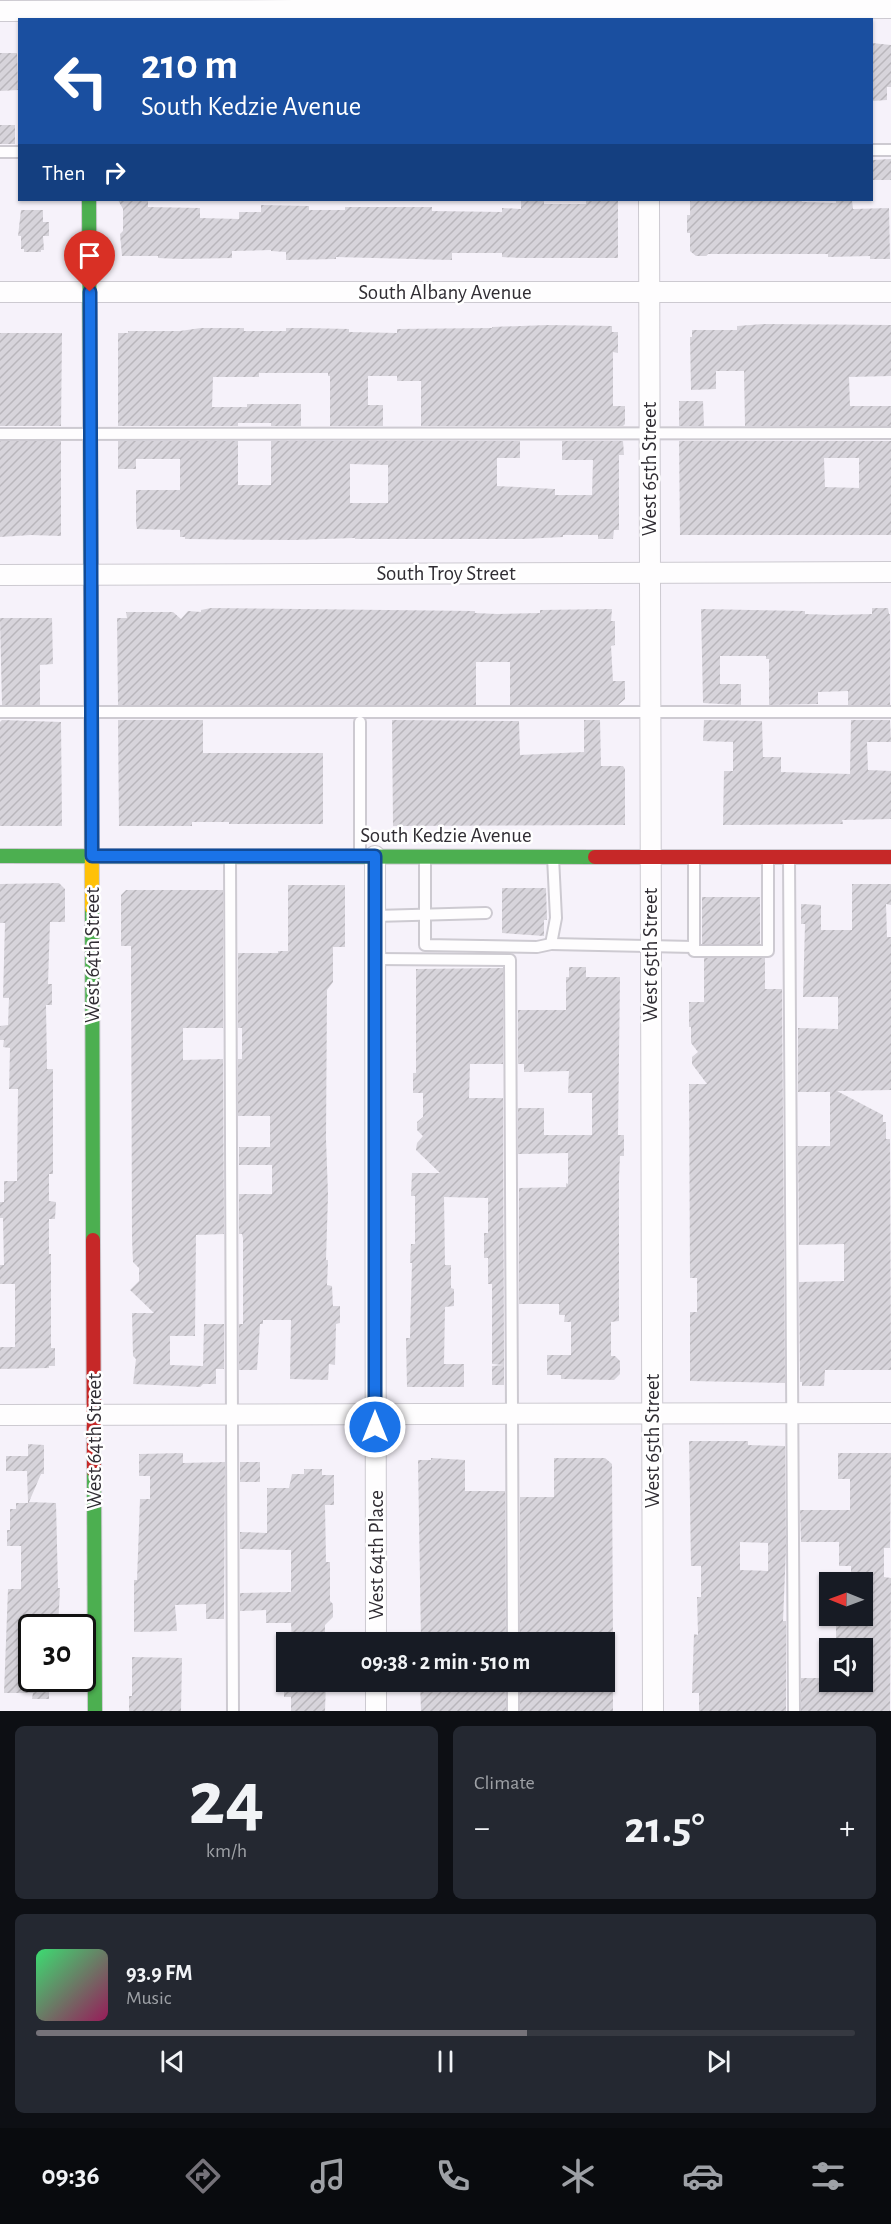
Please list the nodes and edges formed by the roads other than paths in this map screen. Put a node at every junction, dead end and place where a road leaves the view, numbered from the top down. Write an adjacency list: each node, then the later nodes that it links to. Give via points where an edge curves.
1 (891, 8): 2 (street)
2 (648, 9): 3 (street)
3 (89, 10): 4 (street)
4 (0, 11)
5 (873, 150): 6 (lane)
6 (891, 150)
7 (0, 152): 8 (lane)
8 (18, 152)
9 (90, 201): 12 (street, West 64th Street)
10 (649, 201): 13 (street, West 65th Street)
11 (0, 292): 12 (street, South Albany Avenue)
12 (90, 292): 13 (street, South Albany Avenue); 18 (street, West 64th Street)
13 (649, 292): 14 (street, South Albany Avenue); 15 (street, West 65th Street)
14 (891, 292)
15 (649, 433): 16 (lane); 18 (lane); 20 (street, West 65th Street)
16 (891, 433)
17 (0, 434): 18 (lane)
18 (90, 434): 21 (street, West 64th Street)
19 (891, 572): 20 (street, South Troy Street)
20 (649, 573): 21 (street, South Troy Street); 25 (street, West 65th Street)
21 (91, 574): 22 (street, South Troy Street); 24 (street, West 64th Street)
22 (0, 575)
23 (0, 712): 24 (lane)
24 (91, 712): 25 (lane); 30 (street, West 64th Street)
25 (650, 712): 26 (lane); 34 (street, West 65th Street)
26 (891, 712)
27 (360, 722): 31 (lane)
28 (0, 855): 30 (street, South Kedzie Avenue)
29 (230, 855): 30 (street, South Kedzie Avenue); 31 (street, South Kedzie Avenue); 48 (lane)
30 (92, 856): 53 (street, West 64th Street)
31 (368, 856): 32 (street, South Kedzie Avenue); 41 (street, West 64th Place)
32 (425, 856): 33 (street, South Kedzie Avenue); 40 (lane)
33 (553, 856): 34 (street, South Kedzie Avenue); 42 (lane, via 556,918)
34 (650, 856): 35 (street, South Kedzie Avenue); 43 (street, West 65th Street)
35 (694, 856): 37 (street, South Kedzie Avenue); 44 (lane)
36 (789, 856): 37 (street, South Kedzie Avenue); 38 (street, South Kedzie Avenue); 46 (lane)
37 (768, 857): 44 (lane, via 768,951 694,951)
38 (891, 857)
39 (486, 913): 40 (lane)
40 (425, 914): 41 (lane); 42 (lane, via 425,945)
41 (375, 916): 45 (street, West 64th Place)
42 (551, 944): 43 (lane)
43 (650, 946): 44 (lane); 51 (street, West 65th Street)
44 (694, 947)
45 (376, 959): 49 (street, West 64th Place); 50 (lane, via 510,960)
46 (792, 1413): 47 (street); 51 (street); 63 (lane)
47 (891, 1413)
48 (232, 1414): 49 (street); 53 (street); 59 (lane)
49 (375, 1414): 50 (street); 54 (street, West 64th Place)
50 (512, 1414): 51 (street); 55 (lane)
51 (652, 1414): 62 (street, West 65th Street)
52 (0, 1415): 53 (street)
53 (94, 1415): 58 (street, West 64th Street)
54 (376, 1632)
55 (513, 1632)
56 (376, 1692): 60 (street)
57 (513, 1692): 61 (lane)
58 (95, 1711)
59 (233, 1711)
60 (376, 1711)
61 (513, 1711)
62 (653, 1711)
63 (794, 1711)

